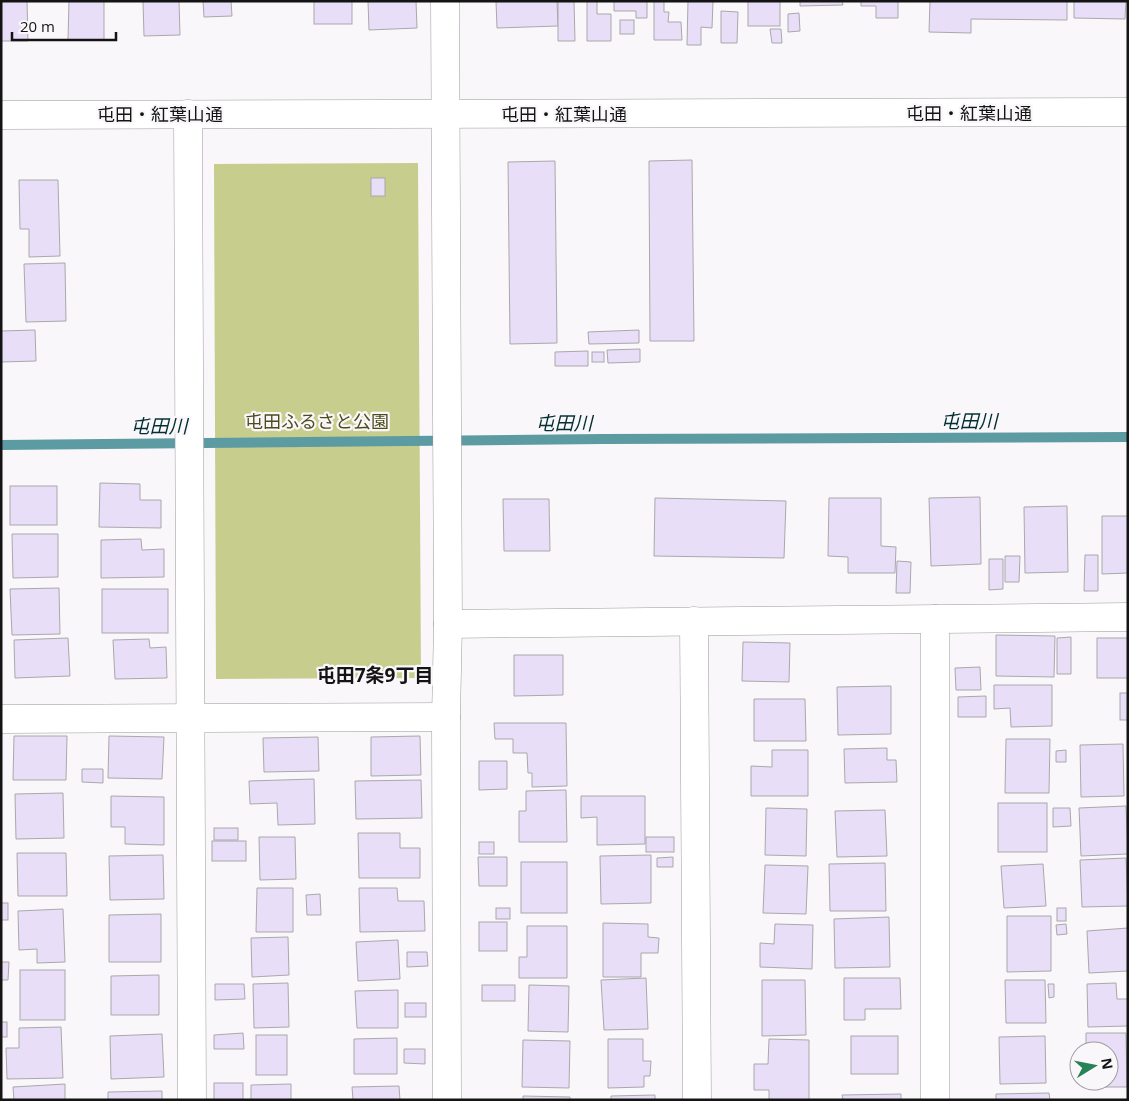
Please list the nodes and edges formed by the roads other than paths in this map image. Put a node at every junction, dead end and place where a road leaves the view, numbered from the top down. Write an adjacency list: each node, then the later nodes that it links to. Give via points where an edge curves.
1 (444, 1): 4 (street)
2 (1128, 112): 4 (street, 屯田・紅葉山通)
3 (188, 114): 4 (street, 屯田・紅葉山通); 5 (street, 屯田・紅葉山通); 12 (street)
4 (445, 114): 9 (street)
5 (1, 115)
6 (1128, 617): 7 (street)
7 (935, 619): 8 (street); 16 (street)
8 (694, 621): 9 (street); 15 (street)
9 (448, 624): 10 (street)
10 (446, 717): 12 (street); 14 (street)
11 (1, 718): 12 (street)
12 (190, 718): 13 (street)
13 (192, 1100)
14 (447, 1100)
15 (697, 1100)
16 (935, 1100)

